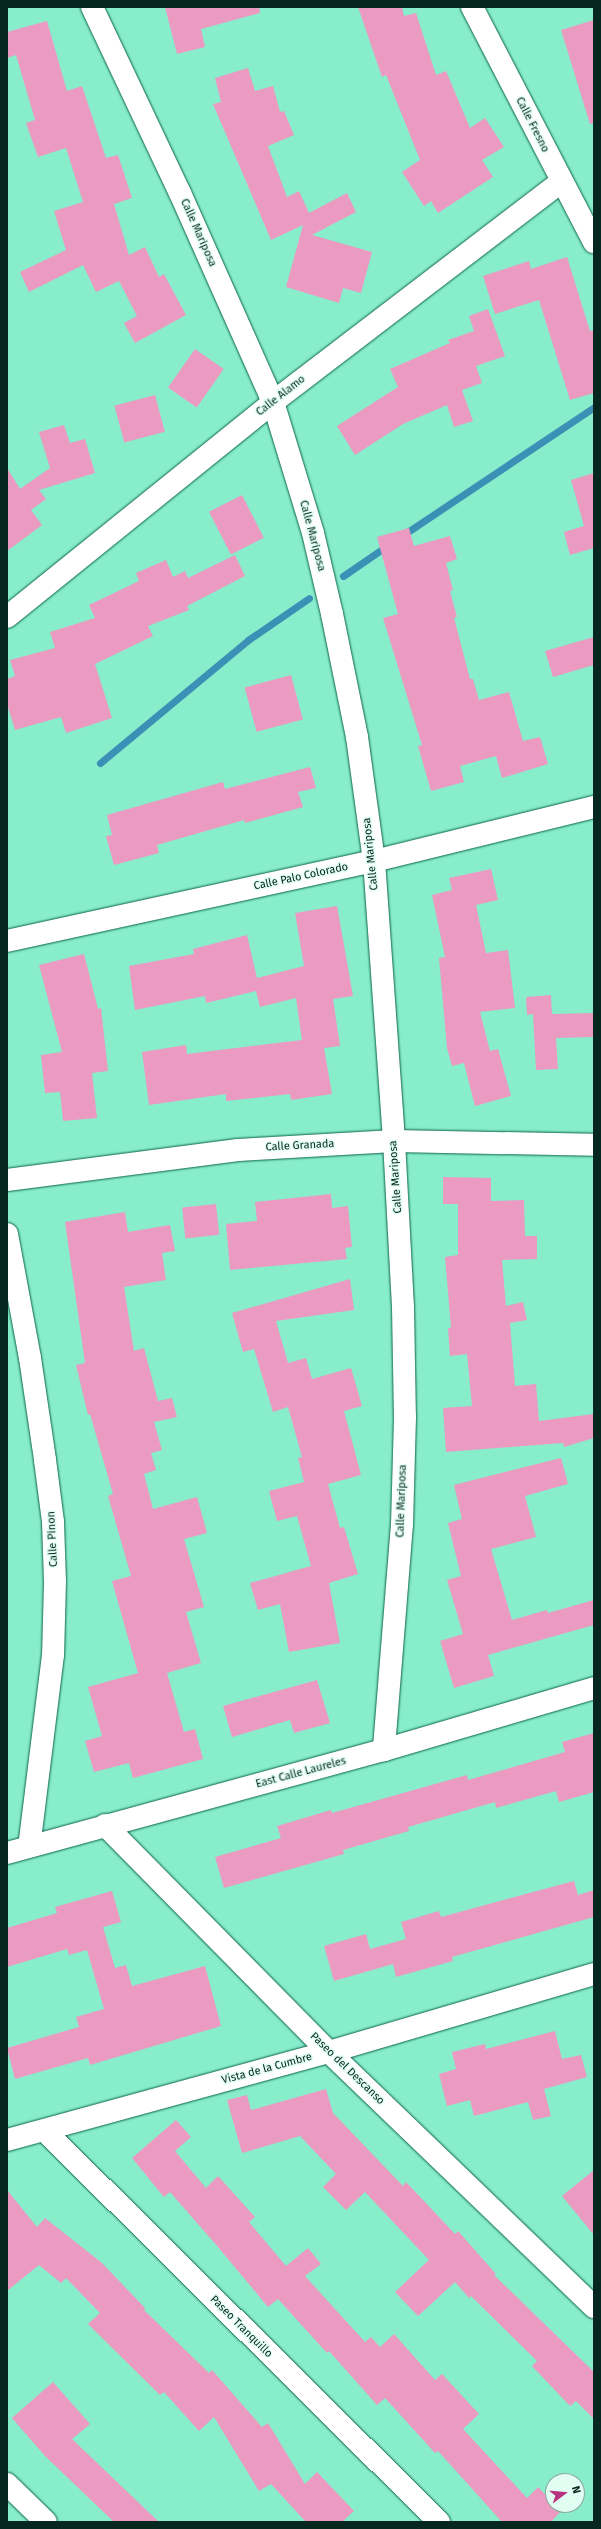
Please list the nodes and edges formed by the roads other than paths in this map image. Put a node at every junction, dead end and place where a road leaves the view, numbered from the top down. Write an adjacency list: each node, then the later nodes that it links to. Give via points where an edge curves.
1 (92, 7): 5 (street, Calle Mariposa, via 180,193)
2 (472, 7): 3 (street, Calle Fresno)
3 (561, 182): 4 (street, Calle Fresno); 5 (street, Calle Alamo)
4 (594, 242)
5 (273, 402): 6 (street, Calle Alamo); 8 (street, Calle Mariposa, via 313,533 332,614 356,737)
6 (7, 617)
7 (594, 807): 8 (street, Calle Palo Colorado)
8 (374, 861): 9 (street, Calle Palo Colorado); 10 (street, Calle Mariposa)
9 (7, 941)
10 (394, 1141): 11 (street, Calle Granada); 12 (street, Calle Granada, via 238,1150); 15 (street, Calle Mariposa, via 403,1307 404,1424 402,1524)
11 (594, 1145)
12 (7, 1180)
13 (7, 1234): 17 (street, Calle Pinon, via 30,1358 53,1522 53,1655)
14 (594, 1688): 15 (street, East Calle Laureles)
15 (384, 1750): 16 (street, East Calle Laureles)
16 (105, 1825): 17 (street, East Calle Laureles); 20 (street, Paseo del Descanso)
17 (29, 1847): 18 (street, East Calle Laureles)
18 (7, 1853)
19 (594, 1974): 20 (street, Vista de la Cumbre)
20 (329, 2052): 21 (street, Vista de la Cumbre); 23 (street, Paseo del Descanso)
21 (45, 2131): 22 (street, Vista de la Cumbre); 26 (street, Paseo Tranquillo)
22 (7, 2140)
23 (594, 2307)
24 (7, 2484): 25 (street)
25 (46, 2522)
26 (438, 2522)

